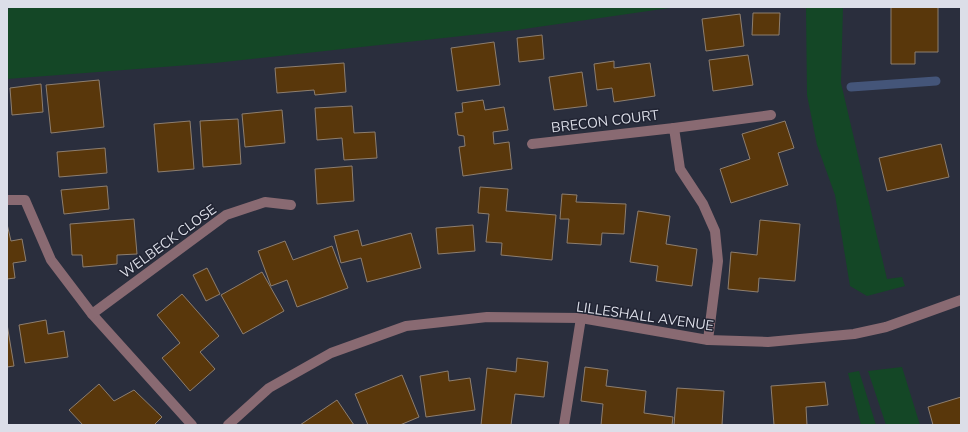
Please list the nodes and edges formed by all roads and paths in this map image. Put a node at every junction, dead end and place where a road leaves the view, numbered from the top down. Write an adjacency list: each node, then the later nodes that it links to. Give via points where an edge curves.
1 (771, 115): 2 (street)
2 (674, 128): 3 (street, BRECON COURT); 9 (street, BRECON COURT, via 680,168 703,204 715,231 718,261)
3 (532, 144)
4 (7, 200): 7 (street, via 25,200 51,260)
5 (291, 205): 7 (street, WELBECK CLOSE, via 265,202 226,215)
6 (961, 300): 9 (street, LILLESHALL AVENUE, via 886,327 854,334 768,342)
7 (92, 314): 10 (street)
8 (581, 318): 9 (street, LILLESHALL AVENUE); 11 (street, LILLESHALL AVENUE, via 487,317 406,326 331,353 269,388); 12 (street)
9 (708, 340)
10 (192, 425)
11 (228, 425)
12 (564, 425)

